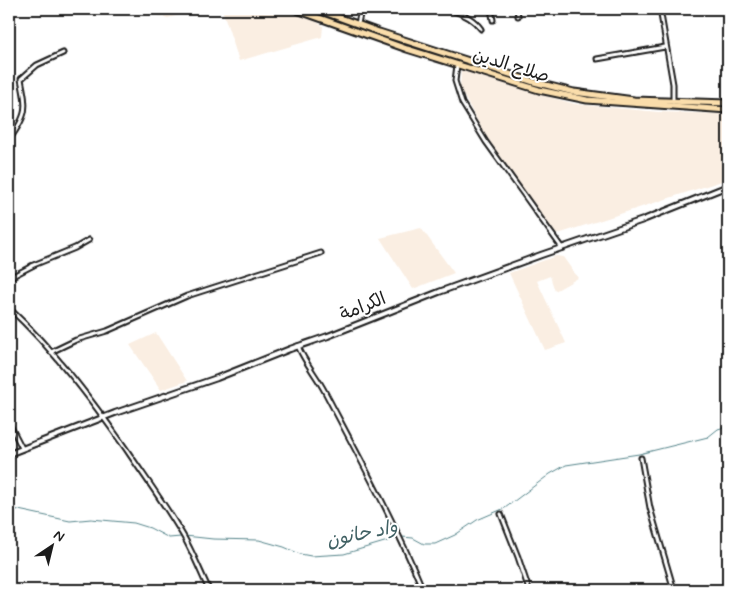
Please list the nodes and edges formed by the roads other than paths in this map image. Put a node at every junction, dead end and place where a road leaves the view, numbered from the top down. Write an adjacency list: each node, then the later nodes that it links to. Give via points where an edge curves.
1 (294, 9): 16 (highway, صلاح الدين)
2 (316, 9): 11 (highway, صلاح الدين)
3 (361, 9): 11 (street)
4 (447, 9): 8 (street)
5 (491, 9): 10 (street)
6 (517, 9): 9 (street)
7 (660, 9): 13 (street)
8 (454, 10): 12 (street, via 476,22)
9 (518, 16)
10 (493, 20)
11 (358, 24): 17 (highway, صلاح الدين, via 541,84 610,98)
12 (481, 29)
13 (665, 46): 15 (street); 17 (street, via 673,84)
14 (63, 53): 20 (street, via 37,65 21,79 26,106 21,124)
15 (597, 59)
16 (457, 64): 19 (highway, صلاح الدين, via 540,90 587,100); 23 (street, via 455,81 462,103)
17 (673, 102): 18 (highway, صلاح الدين)
18 (728, 103)
19 (728, 110)
20 (9, 140)
21 (728, 186): 23 (main road, الكرامة)
22 (89, 240): 25 (street)
23 (562, 248): 27 (main road, الكرامة)
24 (321, 253): 28 (street, via 187,296)
25 (9, 278)
26 (9, 308): 28 (street)
27 (298, 346): 29 (main road, الكرامة); 36 (street, via 399,534)
28 (50, 352): 29 (street)
29 (104, 418): 31 (main road, الكرامة); 35 (street, via 181,533)
30 (9, 423): 31 (street)
31 (22, 448): 32 (main road, الكرامة)
32 (9, 454)
33 (641, 458): 38 (street, via 650,508)
34 (501, 514): 37 (street)
35 (209, 590)
36 (423, 590)
37 (529, 590)
38 (674, 590)

